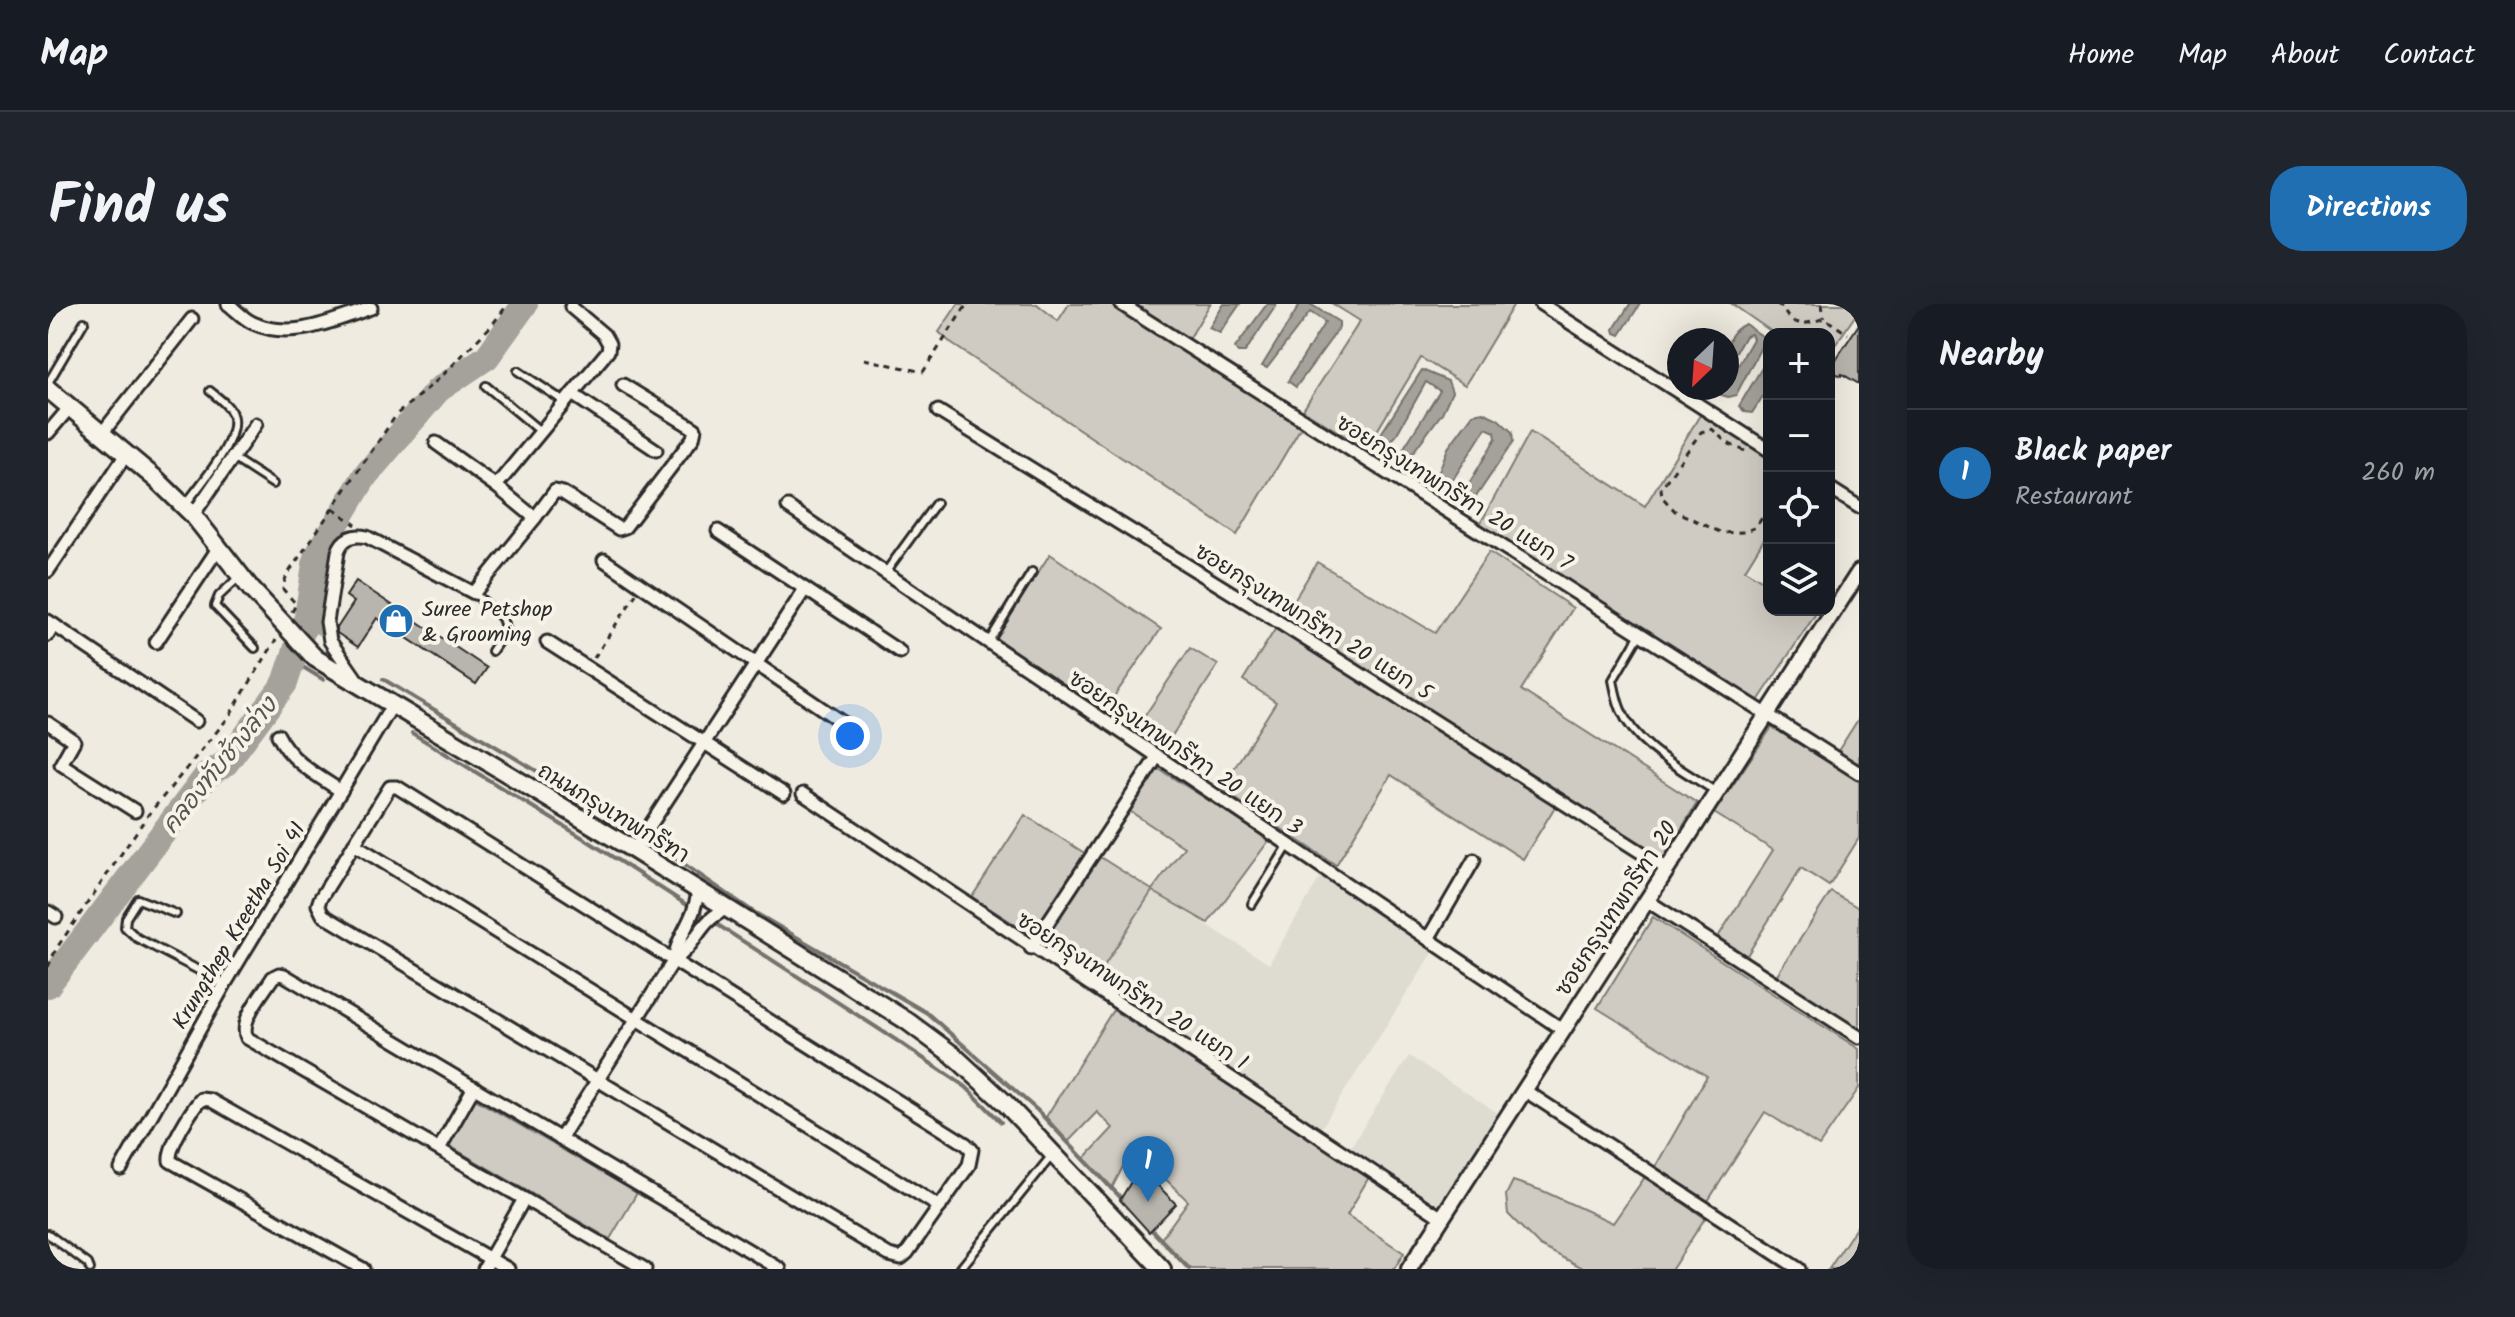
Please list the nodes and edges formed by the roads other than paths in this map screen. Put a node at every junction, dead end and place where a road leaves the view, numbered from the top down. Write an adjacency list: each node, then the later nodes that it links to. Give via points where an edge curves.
1 (228, 304): 5 (street, via 252,322 278,330 301,330)
2 (1121, 304): 45 (street, ซอยกรุงเทพกรีฑา 20 แยก 7)
3 (1541, 304): 22 (street)
4 (571, 307): 14 (street, via 609,344)
5 (371, 308)
6 (192, 319): 19 (street)
7 (84, 322): 9 (lane)
8 (518, 371): 14 (lane)
9 (48, 383)
10 (623, 385): 33 (street, via 695,429 693,438 625,527 619,529 555,491)
11 (486, 386): 18 (lane)
12 (48, 389): 15 (main road, ถนนกรุงเทพกรีฑา)
13 (210, 391): 32 (lane, via 231,410 234,427)
14 (569, 398): 18 (street); 23 (street)
15 (70, 407): 19 (main road, ถนนกรุงเทพกรีฑา); 20 (street)
16 (938, 411): 72 (street, ซอยกรุงเทพกรีฑา 20 แยก 5)
17 (256, 424): 25 (street)
18 (540, 431): 27 (street)
19 (103, 432): 24 (main road, ถนนกรุงเทพกรีฑา)
20 (48, 433)
21 (436, 443): 27 (street)
22 (1763, 446)
23 (656, 450)
24 (127, 453): 32 (main road, ถนนกรุงเทพกรีฑา); 37 (street)
25 (233, 458): 26 (lane); 32 (street)
26 (273, 484)
27 (496, 486): 33 (street)
28 (1835, 492): 31 (street)
29 (936, 503): 40 (lane)
30 (788, 507): 40 (street, ซอยกรุงเทพกรีฑา 20 แยก 3)
31 (1859, 507)
32 (189, 511): 35 (main road, ถนนกรุงเทพกรีฑา)
33 (535, 518): 43 (street)
34 (718, 531): 42 (street)
35 (219, 547): 41 (main road, ถนนกรุงเทพกรีฑา); 46 (street)
36 (604, 560): 52 (street)
37 (48, 571)
38 (1032, 572): 48 (lane)
39 (1859, 572): 55 (street, ซอยกรุงเทพกรีฑา 20)
40 (885, 573): 48 (street, ซอยกรุงเทพกรีฑา 20 แยก 3)
41 (241, 576): 49 (lane, via 215,606); 53 (main road, ถนนกรุงเทพกรีฑา, via 315,658)
42 (805, 589): 51 (street); 52 (street)
43 (474, 593): 50 (lane, via 502,618 506,630); 53 (street, via 367,537 358,535 340,544 327,622 330,641)
44 (50, 627): 56 (street)
45 (1640, 634): 55 (street, ซอยกรุงเทพกรีฑา 20 แยก 7); 64 (lane, via 1613,680 1621,711 1652,748)
46 (156, 642)
47 (547, 642): 60 (street)
48 (988, 643): 61 (street, ซอยกรุงเทพกรีฑา 20 แยก 3)
49 (255, 648)
50 (492, 651)
51 (900, 652)
52 (756, 664): 58 (street); 60 (street)
53 (361, 687): 54 (main road, ถนนกรุงเทพกรีฑา)
54 (393, 704): 63 (street, Krungthep Kreetha Soi 41); 69 (main road, ถนนกรุงเทพกรีฑา)
55 (1767, 715): 62 (street, ซอยกรุงเทพกรีฑา 20 แยก 7); 64 (street, ซอยกรุงเทพกรีฑา 20)
56 (196, 721)
57 (48, 723): 67 (street, via 74,741 61,764)
58 (846, 725)
59 (278, 735): 63 (street, via 303,766)
60 (704, 743): 65 (street); 69 (street)
61 (1157, 757): 70 (street, ซอยกรุงเทพกรีฑา 20 แยก 3); 79 (street)
62 (1859, 773)
63 (341, 791): 81 (street, Krungthep Kreetha Soi 41)
64 (1716, 792): 72 (street, ซอยกรุงเทพกรีฑา 20)
65 (784, 794)
66 (803, 794): 79 (street, ซอยกรุงเทพกรีฑา 20 แยก 1)
67 (135, 811)
68 (354, 844): 80 (street, via 387,789 397,787); 82 (street); 85 (street, via 320,899 323,915)
69 (636, 845): 73 (main road, ถนนกรุงเทพกรีฑา)
70 (1288, 846): 75 (lane); 78 (street, ซอยกรุงเทพกรีฑา 20 แยก 3)
71 (1474, 860): 78 (street)
72 (1666, 868): 74 (street, ซอยกรุงเทพกรีฑา 20)
73 (698, 889): 76 (main road, ถนนกรุงเทพกรีฑา); 80 (street, via 694,914 676,945)
74 (1646, 900): 83 (street, ซอยกรุงเทพกรีฑา 20); 84 (street)
75 (1252, 904)
76 (728, 908): 80 (street, via 705,921 687,951); 90 (main road, ถนนกรุงเทพกรีฑา, via 932,1038)
77 (176, 914): 81 (lane, via 138,899 125,927)
78 (1428, 939): 83 (street, ซอยกรุงเทพกรีฑา 20 แยก 3)
79 (1031, 948): 94 (street, ซอยกรุงเทพกรีฑา 20 แยก 1)
80 (674, 960): 82 (street); 93 (street, via 966,1144 972,1150 969,1165)
81 (225, 984): 91 (street, Krungthep Kreetha Soi 41)
82 (637, 1019): 85 (street); 93 (street)
83 (1563, 1030): 87 (street, ซอยกรุงเทพกรีฑา 20)
84 (1859, 1037)
85 (599, 1079): 88 (street); 93 (street, via 896,1258 907,1253)
86 (474, 1087): 88 (street); 89 (street); 89 (street, via 284,975 273,977 246,1023 247,1038)
87 (1524, 1090): 94 (street, ซอยกรุงเทพกรีฑา 20); 105 (street)
88 (560, 1139): 101 (street)
89 (439, 1149): 92 (street)
90 (1053, 1154): 102 (lane); 103 (main road, ถนนกรุงเทพกรีฑา)
91 (121, 1169)
92 (524, 1199): 96 (street); 100 (street)
93 (940, 1207)
94 (1442, 1218): 104 (street, ซอยกรุงเทพกรีฑา 20)
95 (48, 1234): 97 (lane)
96 (487, 1264): 98 (street, via 201,1099 173,1146 170,1161); 99 (street)
97 (90, 1269)
98 (363, 1269)
99 (508, 1269)
100 (645, 1269)
101 (780, 1269)
102 (960, 1269)
103 (1162, 1269)
104 (1409, 1269)
105 (1799, 1269)

